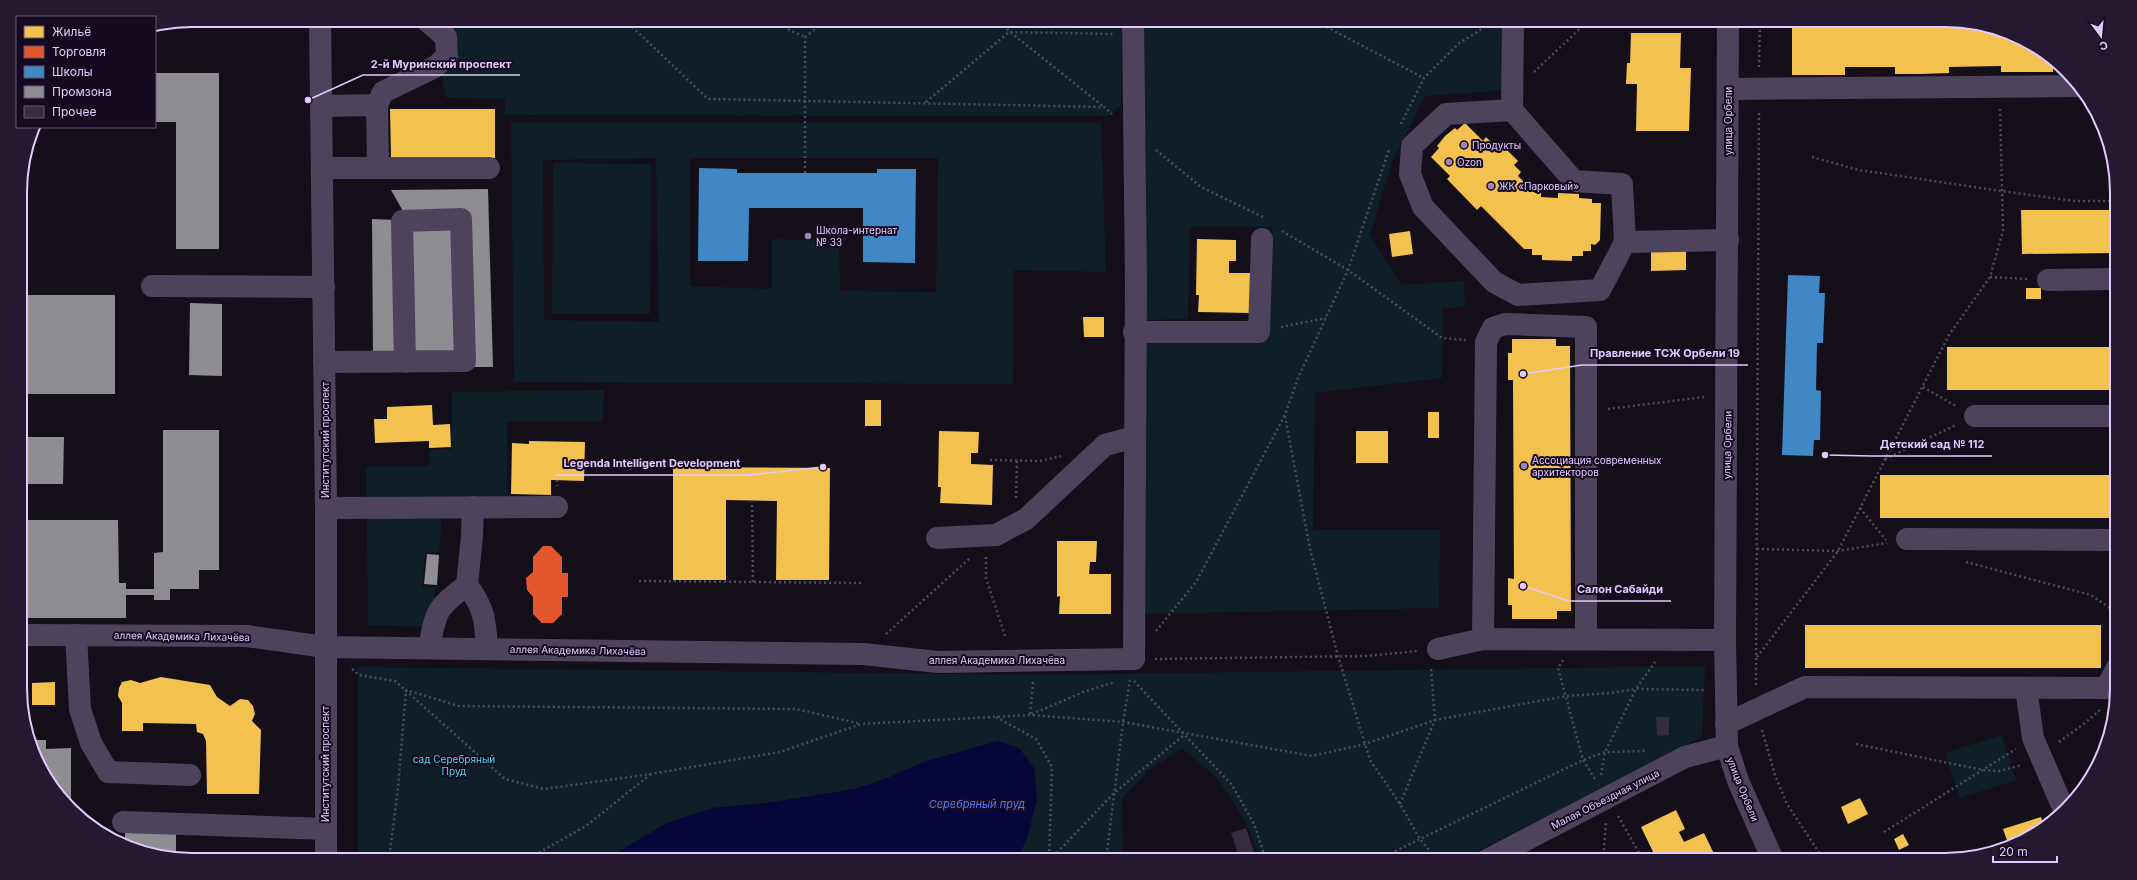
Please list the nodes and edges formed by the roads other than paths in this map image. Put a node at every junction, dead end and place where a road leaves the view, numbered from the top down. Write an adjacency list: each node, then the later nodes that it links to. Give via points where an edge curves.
1 (320, 27): 10 (street, Институтский проспект)
2 (434, 27): 9 (street, via 446,37 447,56 435,67 383,92)
3 (1133, 27): 21 (street)
4 (1513, 27): 8 (street)
5 (1728, 27): 7 (street, улица Орбели)
6 (2071, 86): 7 (street)
7 (1728, 89): 15 (street, улица Орбели)
8 (1512, 102): 16 (street, via 1574,181 1622,184); 16 (street, via 1446,114 1412,146 1410,174 1423,207 1494,282 1518,295 1600,290)
9 (376, 105): 10 (street); 12 (street)
10 (322, 106): 11 (street, Институтский проспект)
11 (323, 168): 12 (street); 20 (street, Институтский проспект)
12 (378, 168): 13 (street)
13 (489, 168)
14 (1270, 229): 21 (street, via 1259,332)
15 (1728, 240): 16 (street); 38 (street, улица Орбели)
16 (1625, 242)
17 (2110, 279): 18 (street)
18 (2048, 280)
19 (152, 286): 20 (street)
20 (324, 287): 22 (street, Институтский проспект)
21 (1134, 332): 26 (street)
22 (324, 362): 23 (street); 29 (street, Институтский проспект)
23 (405, 362): 23 (street, via 465,361 461,220 402,221)
24 (1975, 416): 25 (street)
25 (2110, 416)
26 (1135, 437): 30 (street, via 1105,445 1026,519 1016,525 996,535); 41 (street, аллея Академика Лихачёва, via 1132,668 1023,660 938,662 863,654)
27 (473, 507): 28 (street); 29 (street); 33 (street)
28 (557, 507)
29 (326, 508): 39 (street, Институтский проспект)
30 (936, 538)
31 (2110, 540): 32 (street)
32 (1898, 541)
33 (467, 586): 40 (street, via 445,601 434,618); 41 (street, via 479,601 485,619)
34 (27, 635): 35 (street, аллея Академика Лихачёва)
35 (76, 635): 39 (street, аллея Академика Лихачёва, via 247,636); 47 (street, via 80,709 91,743 108,772)
36 (1483, 639): 37 (street); 37 (street, via 1486,342 1493,328 1505,324 1586,326); 42 (street)
37 (1580, 639): 38 (street)
38 (1725, 640): 45 (street, улица Орбели)
39 (325, 647): 40 (street, аллея Академика Лихачёва); 50 (street, Институтский проспект)
40 (429, 648): 41 (street, аллея Академика Лихачёва)
41 (487, 649)
42 (1435, 649)
43 (2110, 681): 44 (street, via 2106,688)
44 (2026, 688): 45 (street, via 1805,687); 48 (street, via 2037,747)
45 (1726, 724): 46 (street, улица Орбели)
46 (1727, 746): 52 (street, Малая Объездная улица, via 1685,757 1604,793); 53 (street, улица Орбели, via 1738,781)
47 (190, 775)
48 (2062, 805)
49 (123, 822): 50 (street)
50 (326, 829): 51 (street, Институтский проспект)
51 (326, 853)
52 (1499, 853)
53 (1771, 853)

